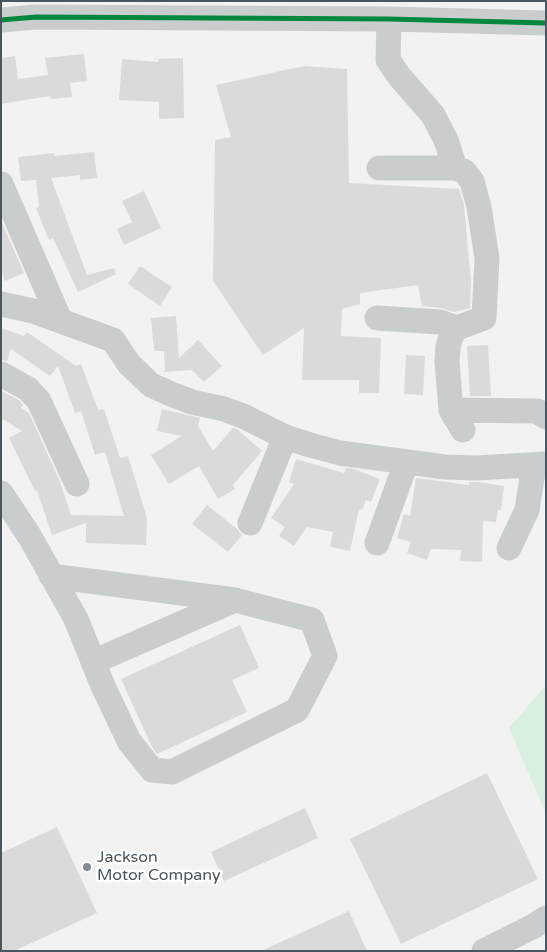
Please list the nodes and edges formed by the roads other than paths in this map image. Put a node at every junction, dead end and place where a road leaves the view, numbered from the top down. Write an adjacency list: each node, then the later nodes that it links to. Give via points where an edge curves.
1 (389, 19): 2 (street, via 36,17); 3 (street); 5 (street, via 388,60 433,115)
2 (1, 20)
3 (546, 23)
4 (379, 168): 5 (street)
5 (455, 168): 10 (street, via 464,171 472,181 486,258 484,318)
6 (1, 184): 9 (street)
7 (1, 304): 9 (street)
8 (377, 318): 10 (street, via 440,322)
9 (60, 320): 13 (street, via 113,340 129,364 151,385 192,402 243,416)
10 (457, 328): 12 (street, via 448,346 447,362 457,420 536,411)
11 (1, 374): 16 (street, via 19,382 39,401)
12 (546, 417)
13 (284, 437): 14 (street, via 340,453); 18 (street)
14 (406, 463): 15 (street, via 476,468); 19 (street)
15 (540, 464): 20 (street, via 527,510)
16 (77, 484)
17 (1, 494): 21 (street)
18 (250, 523)
19 (377, 543)
20 (509, 548)
21 (51, 576): 22 (street); 23 (street, via 76,619)
22 (236, 600): 23 (street); 23 (street, via 312,620 325,656 297,710 172,772 152,770 130,741)
23 (93, 662)
24 (546, 918): 25 (street)
25 (484, 951)

